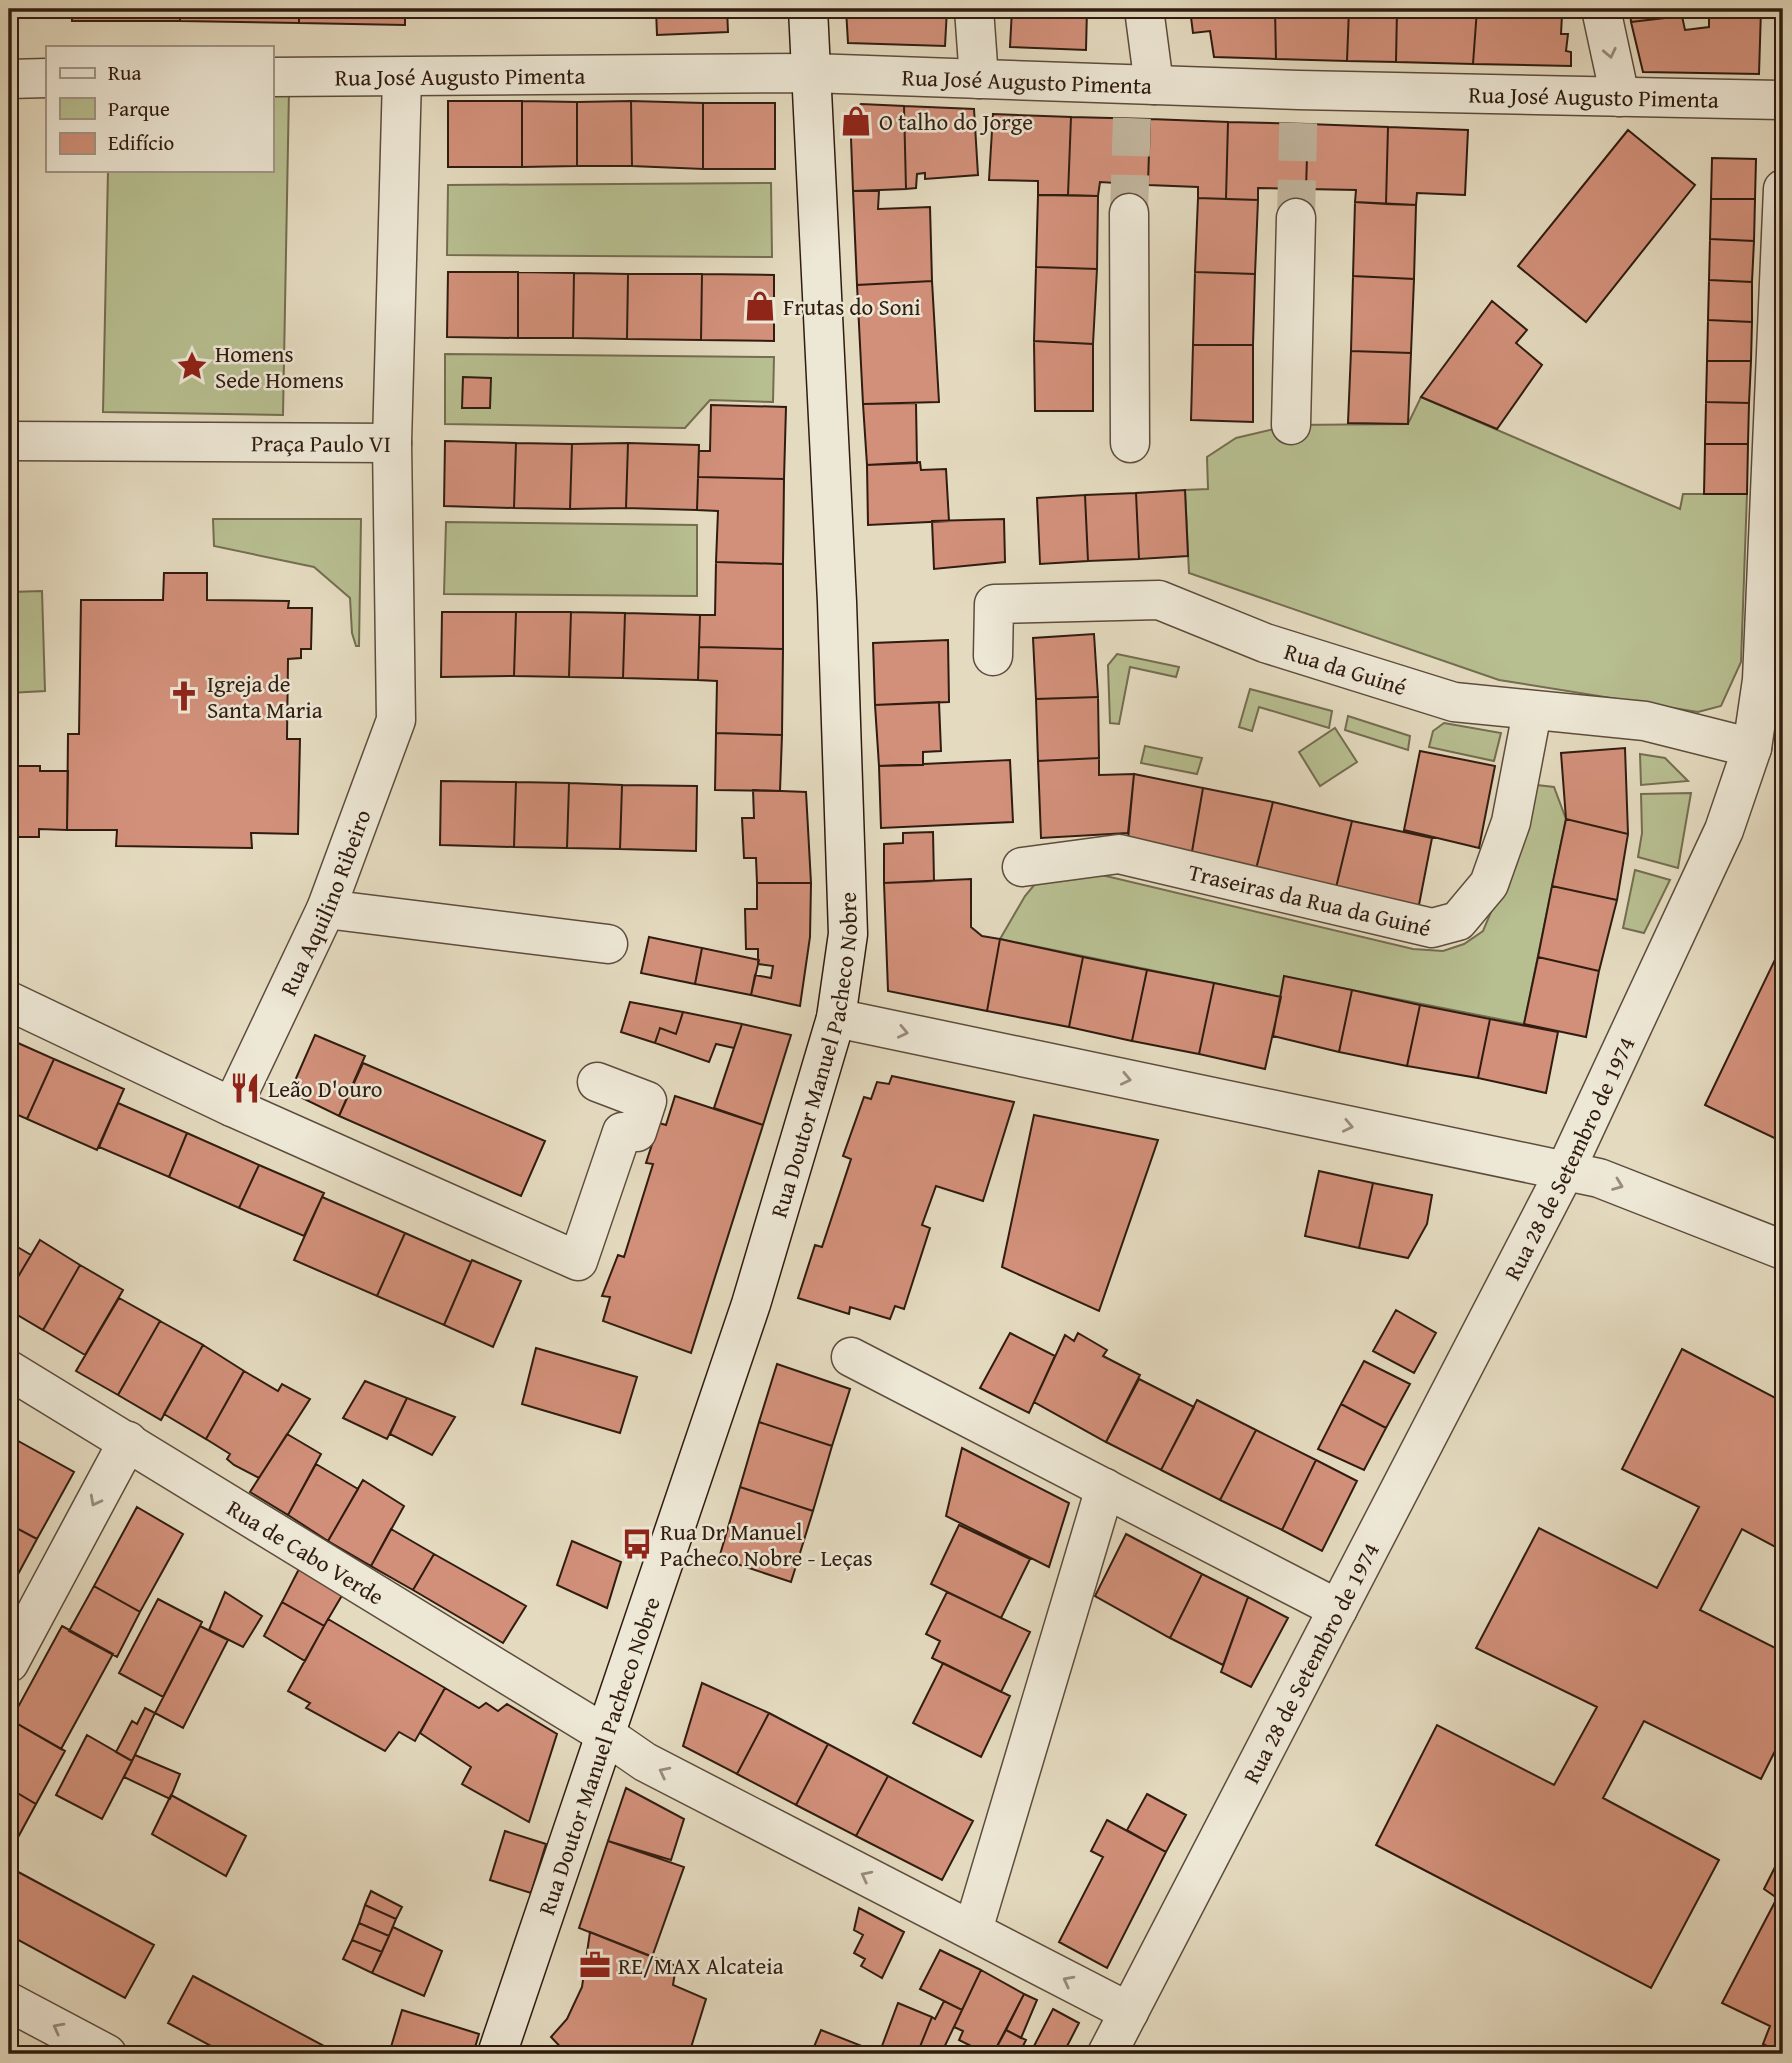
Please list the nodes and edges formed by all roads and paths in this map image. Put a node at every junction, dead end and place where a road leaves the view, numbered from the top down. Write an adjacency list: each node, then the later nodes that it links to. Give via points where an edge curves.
1 (808, 9): 5 (street, Rua Doutor Manuel Pacheco Nobre)
2 (974, 9): 10 (street)
3 (1144, 9): 11 (street)
4 (1601, 9): 12 (street, one-way to 12)
5 (811, 73): 7 (street, Rua José Augusto Pimenta); 10 (street, Rua José Augusto Pimenta); 28 (street, Rua Doutor Manuel Pacheco Nobre, via 848,934)
6 (273, 77): 7 (street, Rua José Augusto Pimenta)
7 (402, 77): 19 (street, Praça Paulo VI)
8 (46, 78): 9 (street)
9 (9, 79)
10 (979, 79): 11 (street, Rua José Augusto Pimenta)
11 (1154, 85): 12 (street, Rua José Augusto Pimenta)
12 (1620, 97): 13 (street, Rua José Augusto Pimenta)
13 (1783, 100)
14 (1783, 189): 23 (street, Rua 28 de Setembro de 1974, via 1762,680)
15 (1129, 213): 20 (street)
16 (1296, 218): 17 (street)
17 (1291, 425)
18 (9, 442): 19 (street, Praça Paulo VI)
19 (392, 443): 25 (street, Rua Aquilino Ribeiro, via 396,720)
20 (1130, 443)
21 (993, 656): 22 (street, Rua da Guiné, via 993,604 1159,600 1265,643 1454,702)
22 (1532, 712): 23 (street, Rua da Guiné, via 1645,722); 24 (street, Traseiras da Rua da Guiné, via 1507,834 1489,884 1458,921 1432,928 1119,853)
23 (1752, 748): 31 (street, Rua 28 de Setembro de 1974, via 1724,830)
24 (1022, 867)
25 (326, 909): 26 (street); 30 (street, Rua Aquilino Ribeiro)
26 (608, 944)
27 (9, 1001): 30 (street)
28 (836, 1018): 31 (street, one-way to 31); 39 (street, Rua Doutor Manuel Pacheco Nobre, via 751,1304)
29 (597, 1082): 30 (street, via 647,1101 637,1132 622,1132 578,1261)
30 (232, 1107)
31 (1565, 1171): 32 (street, one-way to 32, via 1599,1178); 37 (street, Rua 28 de Setembro de 1974)
32 (1783, 1250)
33 (851, 1357): 36 (street)
34 (9, 1370): 35 (street, Rua de Cabo Verde)
35 (128, 1441): 38 (street, one-way to 38); 39 (street, Rua de Cabo Verde)
36 (1105, 1488): 37 (street); 40 (street)
37 (1338, 1609): 42 (street, Rua 28 de Setembro de 1974)
38 (9, 1663)
39 (603, 1733): 40 (street, Rua de Cabo Verde, one-way to 39, via 645,1762); 44 (street, Rua Doutor Manuel Pacheco Nobre)
40 (973, 1930): 42 (street, Rua de Cabo Verde, one-way to 40)
41 (9, 2002): 43 (street, one-way to 41)
42 (1129, 2012): 45 (street, Rua 28 de Setembro de 1974)
43 (107, 2054)
44 (497, 2054)
45 (1107, 2054)

